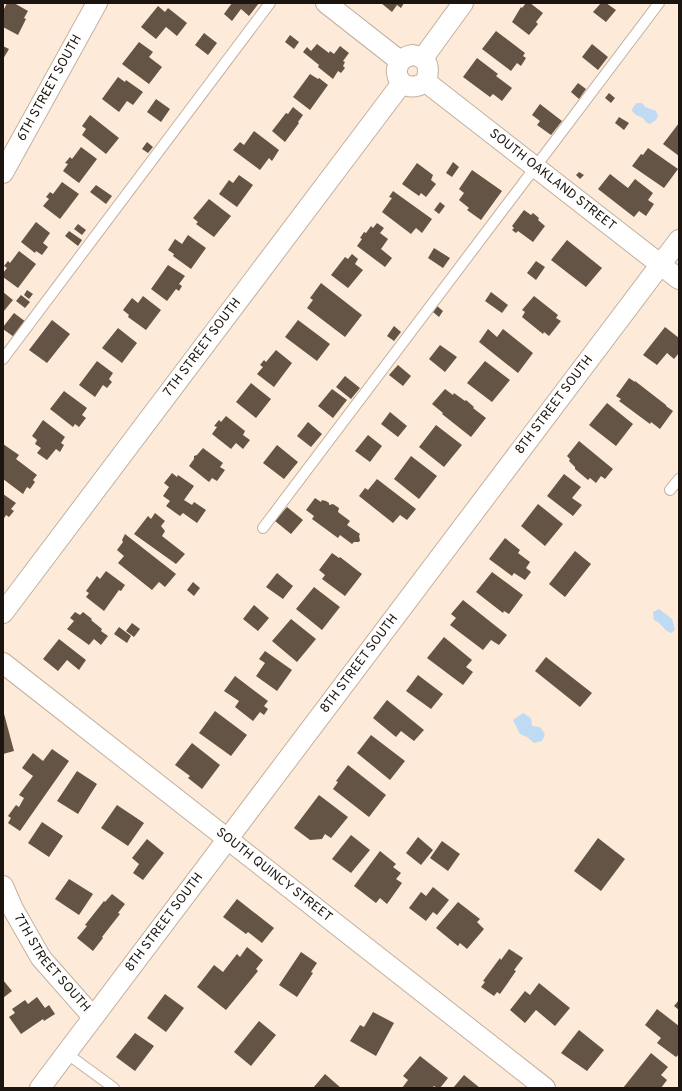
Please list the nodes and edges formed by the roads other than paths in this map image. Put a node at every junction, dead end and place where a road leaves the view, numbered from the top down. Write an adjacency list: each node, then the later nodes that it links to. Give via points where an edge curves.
1 (97, 3): 11 (street, 6TH STREET SOUTH)
2 (270, 3): 15 (lane)
3 (326, 3): 7 (street)
4 (463, 3): 6 (street)
5 (659, 3): 10 (lane)
6 (423, 58): 7 (street, via 413,55); 8 (street, via 429,72)
7 (400, 61): 9 (street, via 397,75)
8 (426, 82): 9 (street, via 417,87); 10 (street, SOUTH OAKLAND STREET)
9 (402, 84): 19 (street, 7TH STREET SOUTH)
10 (536, 166): 13 (street, SOUTH OAKLAND STREET); 18 (lane)
11 (3, 172)
12 (679, 240): 13 (street, 8TH STREET SOUTH)
13 (660, 264): 14 (street, SOUTH OAKLAND STREET); 21 (street, 8TH STREET SOUTH)
14 (679, 279)
15 (3, 358)
16 (679, 479): 17 (lane)
17 (670, 490)
18 (263, 528)
19 (3, 613)
20 (3, 663): 21 (street, SOUTH QUINCY STREET)
21 (228, 840): 23 (street, 8TH STREET SOUTH); 27 (street, SOUTH QUINCY STREET)
22 (3, 886): 23 (street, 7TH STREET SOUTH, via 41,958)
23 (93, 1017): 24 (street, 8TH STREET SOUTH)
24 (66, 1053): 25 (street, 8TH STREET SOUTH); 26 (lane)
25 (40, 1088)
26 (114, 1088)
27 (545, 1088)

